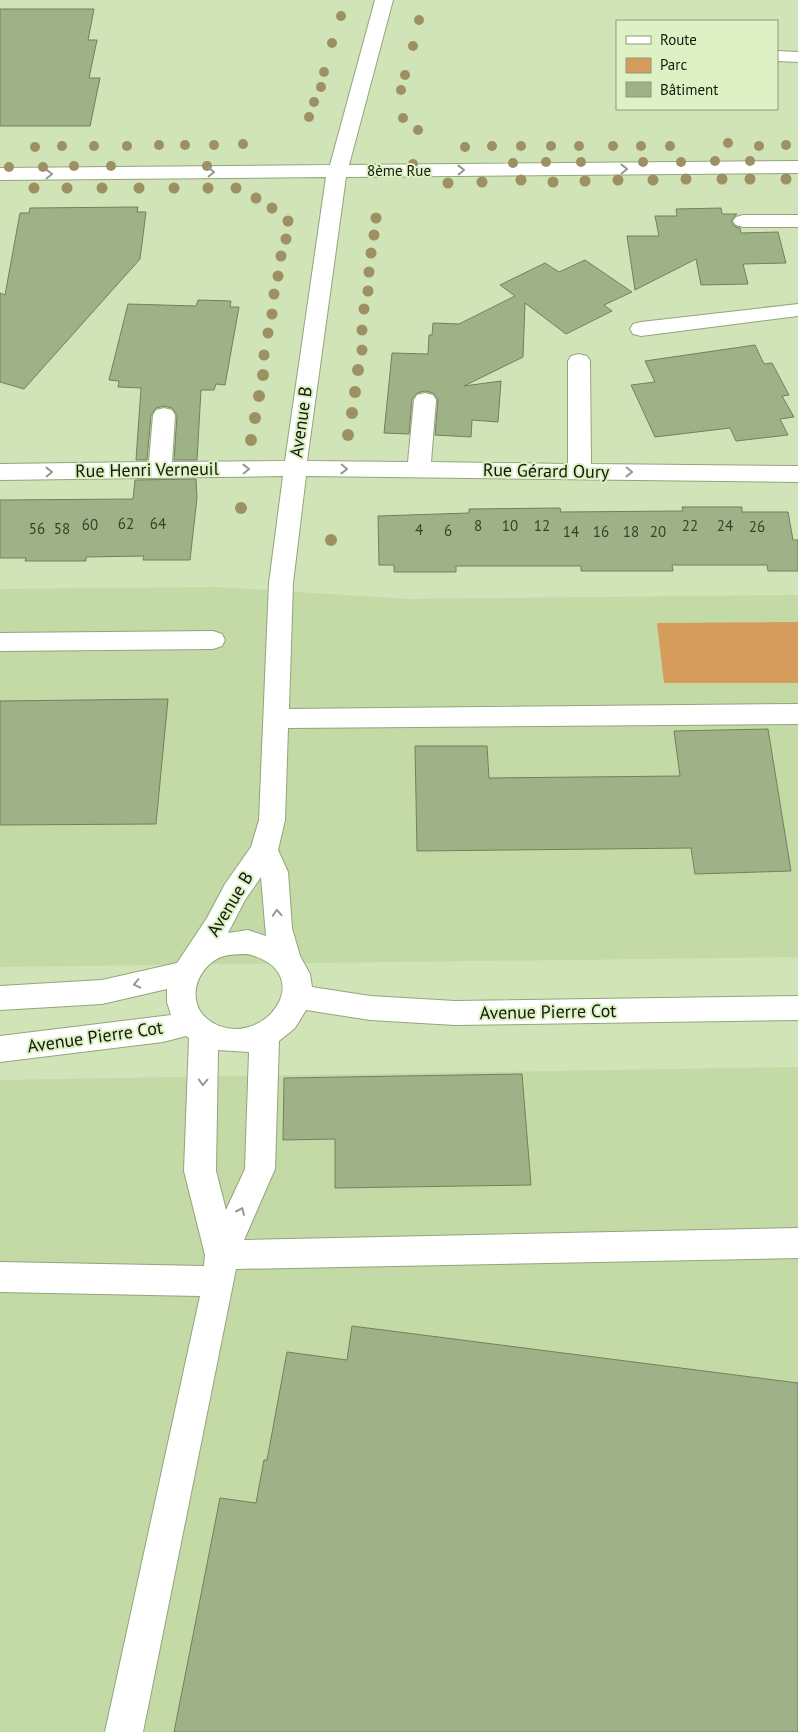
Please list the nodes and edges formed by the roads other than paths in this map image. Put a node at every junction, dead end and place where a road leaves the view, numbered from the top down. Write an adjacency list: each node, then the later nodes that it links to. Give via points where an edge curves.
1 (384, 0): 6 (street, Avenue B)
2 (778, 56): 3 (street)
3 (798, 57)
4 (798, 154): 6 (street, 8ème Rue)
5 (0, 160): 6 (street, 8ème Rue)
6 (339, 164): 7 (street, 8ème Rue, one-way to 7); 8 (street, 8ème Rue, one-way to 6); 16 (street, Avenue B)
7 (798, 167)
8 (0, 174)
9 (743, 221): 10 (street)
10 (798, 221)
11 (798, 310): 12 (street)
12 (641, 330)
13 (580, 361): 19 (street)
14 (425, 400): 18 (street)
15 (164, 415): 17 (street)
16 (295, 468): 17 (street, Rue Henri Verneuil, one-way to 16); 18 (street, Rue Gérard Oury, one-way to 18); 25 (street, Avenue B, via 281,583)
17 (160, 470): 20 (street, Rue Henri Verneuil, one-way to 17)
18 (419, 470): 19 (street, Rue Gérard Oury)
19 (580, 471): 21 (street, Rue Gérard Oury, one-way to 21)
20 (0, 472)
21 (798, 474)
22 (213, 640): 23 (street)
23 (0, 642)
24 (798, 714): 25 (street)
25 (275, 719): 26 (street, Avenue B, via 272,820)
26 (264, 850): 27 (street, Avenue B, one-way to 26, via 278,928 274,872); 28 (street, Avenue B)
27 (287, 960): 28 (street, via 265,946 248,942 211,949); 29 (street, via 298,981)
28 (191, 966): 30 (street, one-way to 30, via 102,992); 32 (street, via 180,990 182,1007)
29 (298, 997): 31 (street, Avenue Pierre Cot, via 370,1008 455,1013); 33 (street, via 292,1012 281,1025)
30 (0, 998)
31 (798, 1008)
32 (197, 1027): 33 (street, via 223,1040 244,1041); 34 (street, Avenue Pierre Cot); 36 (street, one-way to 36, via 200,1171)
33 (264, 1036): 36 (street, one-way to 33, via 260,1169)
34 (0, 1049)
35 (798, 1243): 36 (street)
36 (220, 1268): 37 (street); 38 (street)
37 (0, 1277)
38 (124, 1732)

